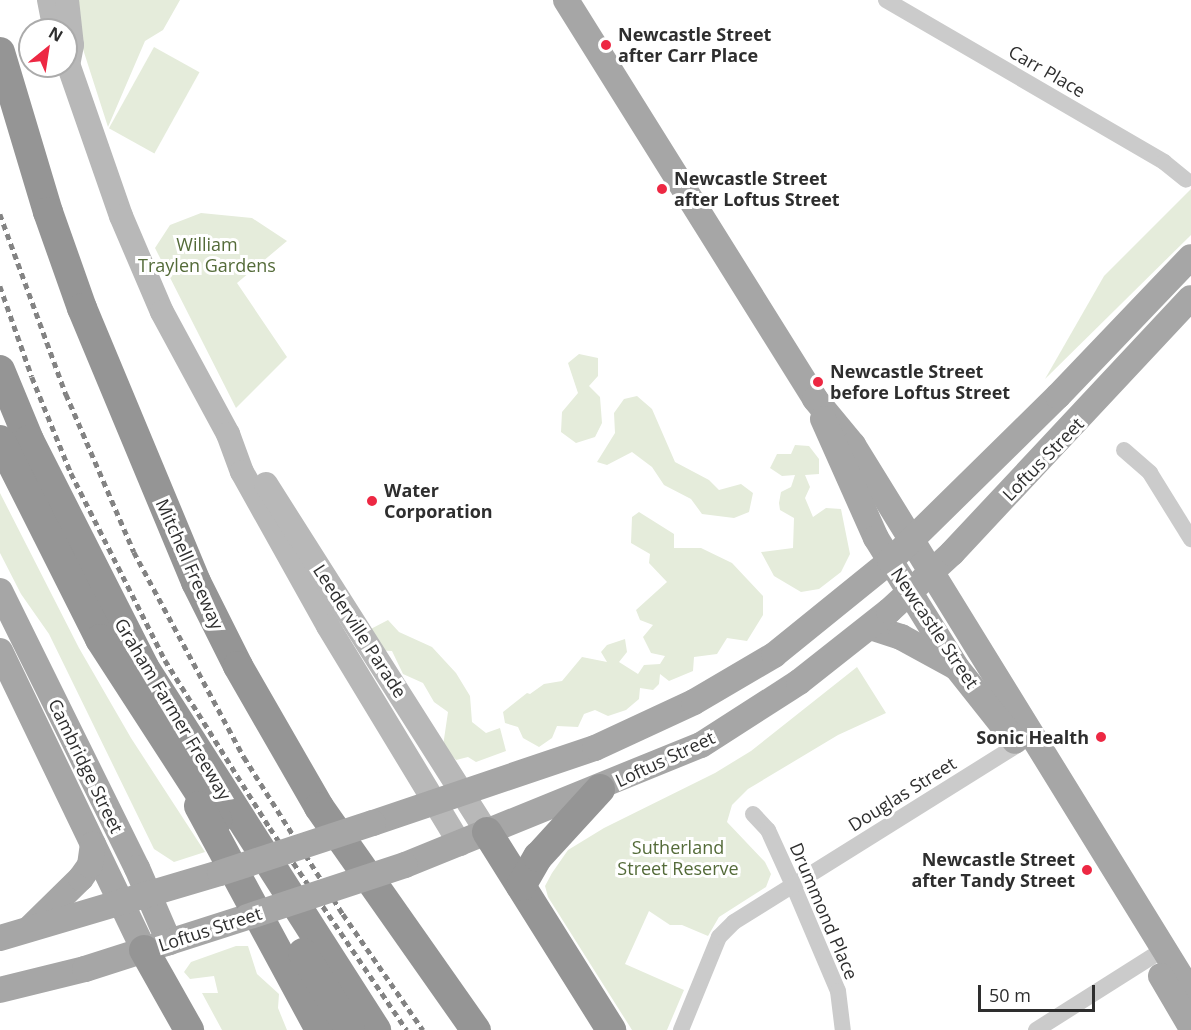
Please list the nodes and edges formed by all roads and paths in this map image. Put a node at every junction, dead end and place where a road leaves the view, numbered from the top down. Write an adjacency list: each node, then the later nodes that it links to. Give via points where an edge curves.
1 (49, 0): 5 (main road)
2 (67, 0): 6 (main road, Leederville Parade)
3 (566, 0): 13 (main road, Newcastle Street)
4 (886, 0): 9 (street, Carr Place, via 1164,162)
5 (53, 18)
6 (69, 18)
7 (0, 52): 42 (highway, Mitchell Freeway, via 48,212 82,308 196,582 243,676 319,807)
8 (74, 78): 14 (main road, Leederville Parade, via 102,170 162,312)
9 (1186, 180)
10 (1191, 257): 18 (main road, Loftus Street)
11 (1191, 298): 20 (main road, Loftus Street)
12 (0, 370): 50 (highway, Graham Farmer Freeway, via 29,440 144,668)
13 (816, 399): 18 (main road, Newcastle Street, via 853,445); 19 (main road, Newcastle Street, via 861,510)
14 (228, 434): 29 (main road, Leederville Parade, via 255,467); 30 (main road, Leederville Parade, via 242,472)
15 (0, 440): 27 (highway, via 100,639)
16 (1124, 450): 17 (street, via 1150,473)
17 (1191, 539)
18 (912, 540): 19 (main road, Loftus Street); 20 (main road, Newcastle Street)
19 (890, 561): 22 (main road, Newcastle Street); 29 (main road, Loftus Street, via 774,655 694,702 595,748)
20 (932, 573): 22 (main road, Loftus Street); 26 (main road, Newcastle Street)
21 (0, 591): 37 (main road, Cambridge Street)
22 (910, 592): 23 (main road, Loftus Street); 25 (main road, Newcastle Street)
23 (870, 627): 25 (main road, via 901,637); 28 (main road, Loftus Street, via 800,682 701,745)
24 (0, 651): 33 (main road, Cambridge Street)
25 (957, 668): 26 (main road, Newcastle Street)
26 (1024, 741): 35 (street, Douglas Street); 43 (main road, Newcastle Street)
27 (175, 760): 48 (highway); 49 (highway, via 243,859)
28 (600, 789): 32 (main road, Loftus Street); 36 (highway, via 538,857)
29 (463, 792): 30 (main road, Loftus Street); 32 (main road, Leederville Parade)
30 (435, 802): 34 (main road, Leederville Parade); 37 (main road, Loftus Street, bridge)
31 (753, 814): 35 (street, Drummond Place, via 768,830)
32 (487, 832): 34 (main road, Loftus Street); 36 (highway)
33 (93, 844): 38 (main road, Cambridge Street); 39 (main road, via 90,865 81,878)
34 (460, 844): 41 (main road, Loftus Street, bridge)
35 (793, 885): 54 (street, Douglas Street, via 745,914 719,937); 55 (street, Drummond Place, via 838,992)
36 (521, 886): 53 (highway)
37 (149, 897): 38 (main road, Loftus Street); 41 (main road, Cambridge Street)
38 (121, 905): 39 (main road, Loftus Street); 41 (main road, Cambridge Street)
39 (29, 929): 40 (main road, Loftus Street)
40 (0, 938)
41 (157, 946): 44 (main road, Loftus Street); 47 (highway)
42 (418, 949): 51 (highway, Mitchell Freeway); 52 (highway)
43 (1157, 954): 45 (main road, Newcastle Street); 46 (main road, Newcastle Street); 56 (street)
44 (0, 990)
45 (1191, 993)
46 (1191, 1027)
47 (189, 1030)
48 (320, 1030)
49 (350, 1030)
50 (376, 1030)
51 (476, 1030)
52 (492, 1030)
53 (611, 1030)
54 (681, 1030)
55 (843, 1030)
56 (1036, 1030)

